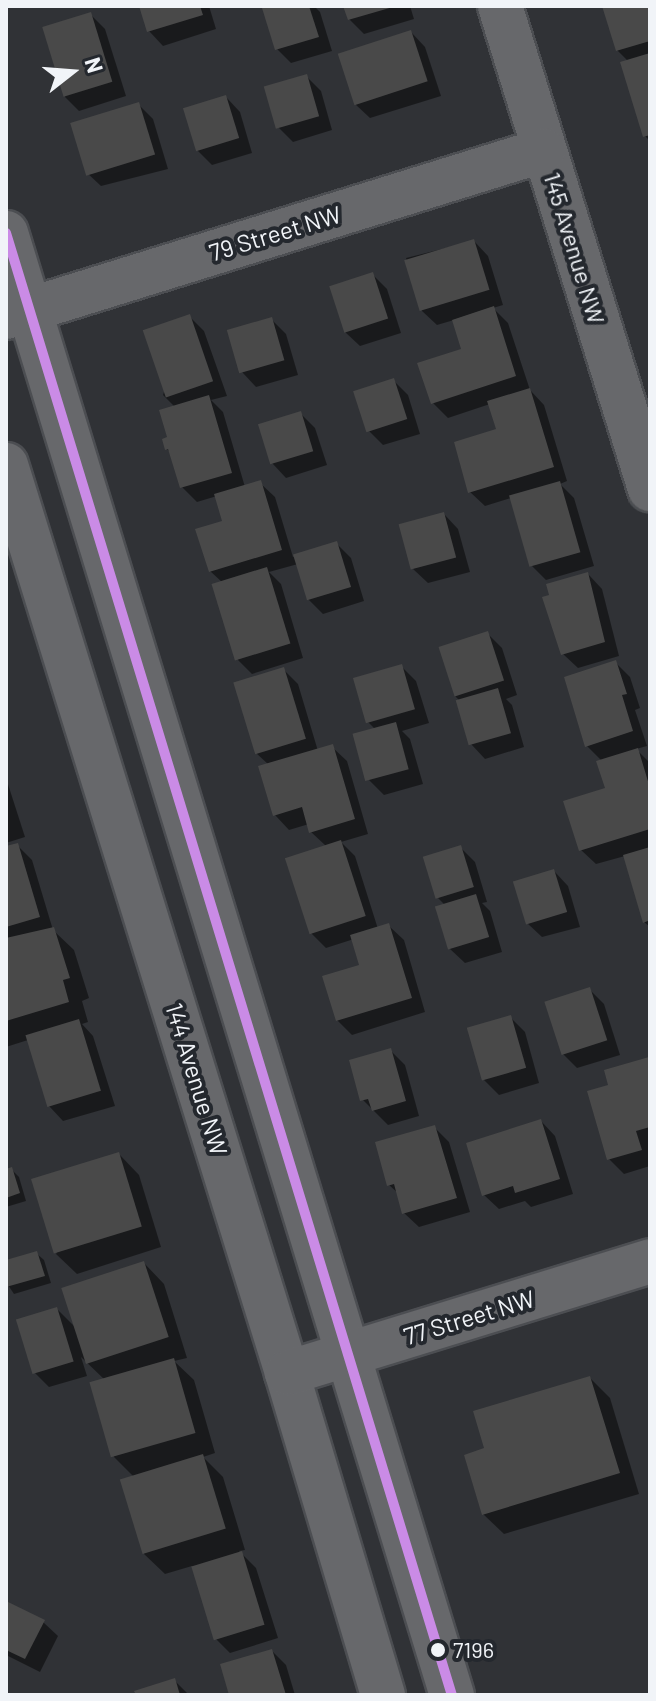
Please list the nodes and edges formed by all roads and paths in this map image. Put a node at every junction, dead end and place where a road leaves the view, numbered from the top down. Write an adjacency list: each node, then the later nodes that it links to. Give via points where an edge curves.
1 (500, 6): 2 (street, 145 Avenue NW)
2 (544, 150): 4 (street, 79 Street NW); 6 (street, 145 Avenue NW)
3 (6, 233): 4 (street)
4 (18, 313): 8 (street)
5 (6, 465): 9 (street, 144 Avenue NW)
6 (650, 489)
7 (650, 1261): 8 (street, 77 Street NW)
8 (350, 1353): 9 (street, 77 Street NW); 11 (street)
9 (287, 1373): 10 (street, 144 Avenue NW)
10 (383, 1695)
11 (452, 1695)

